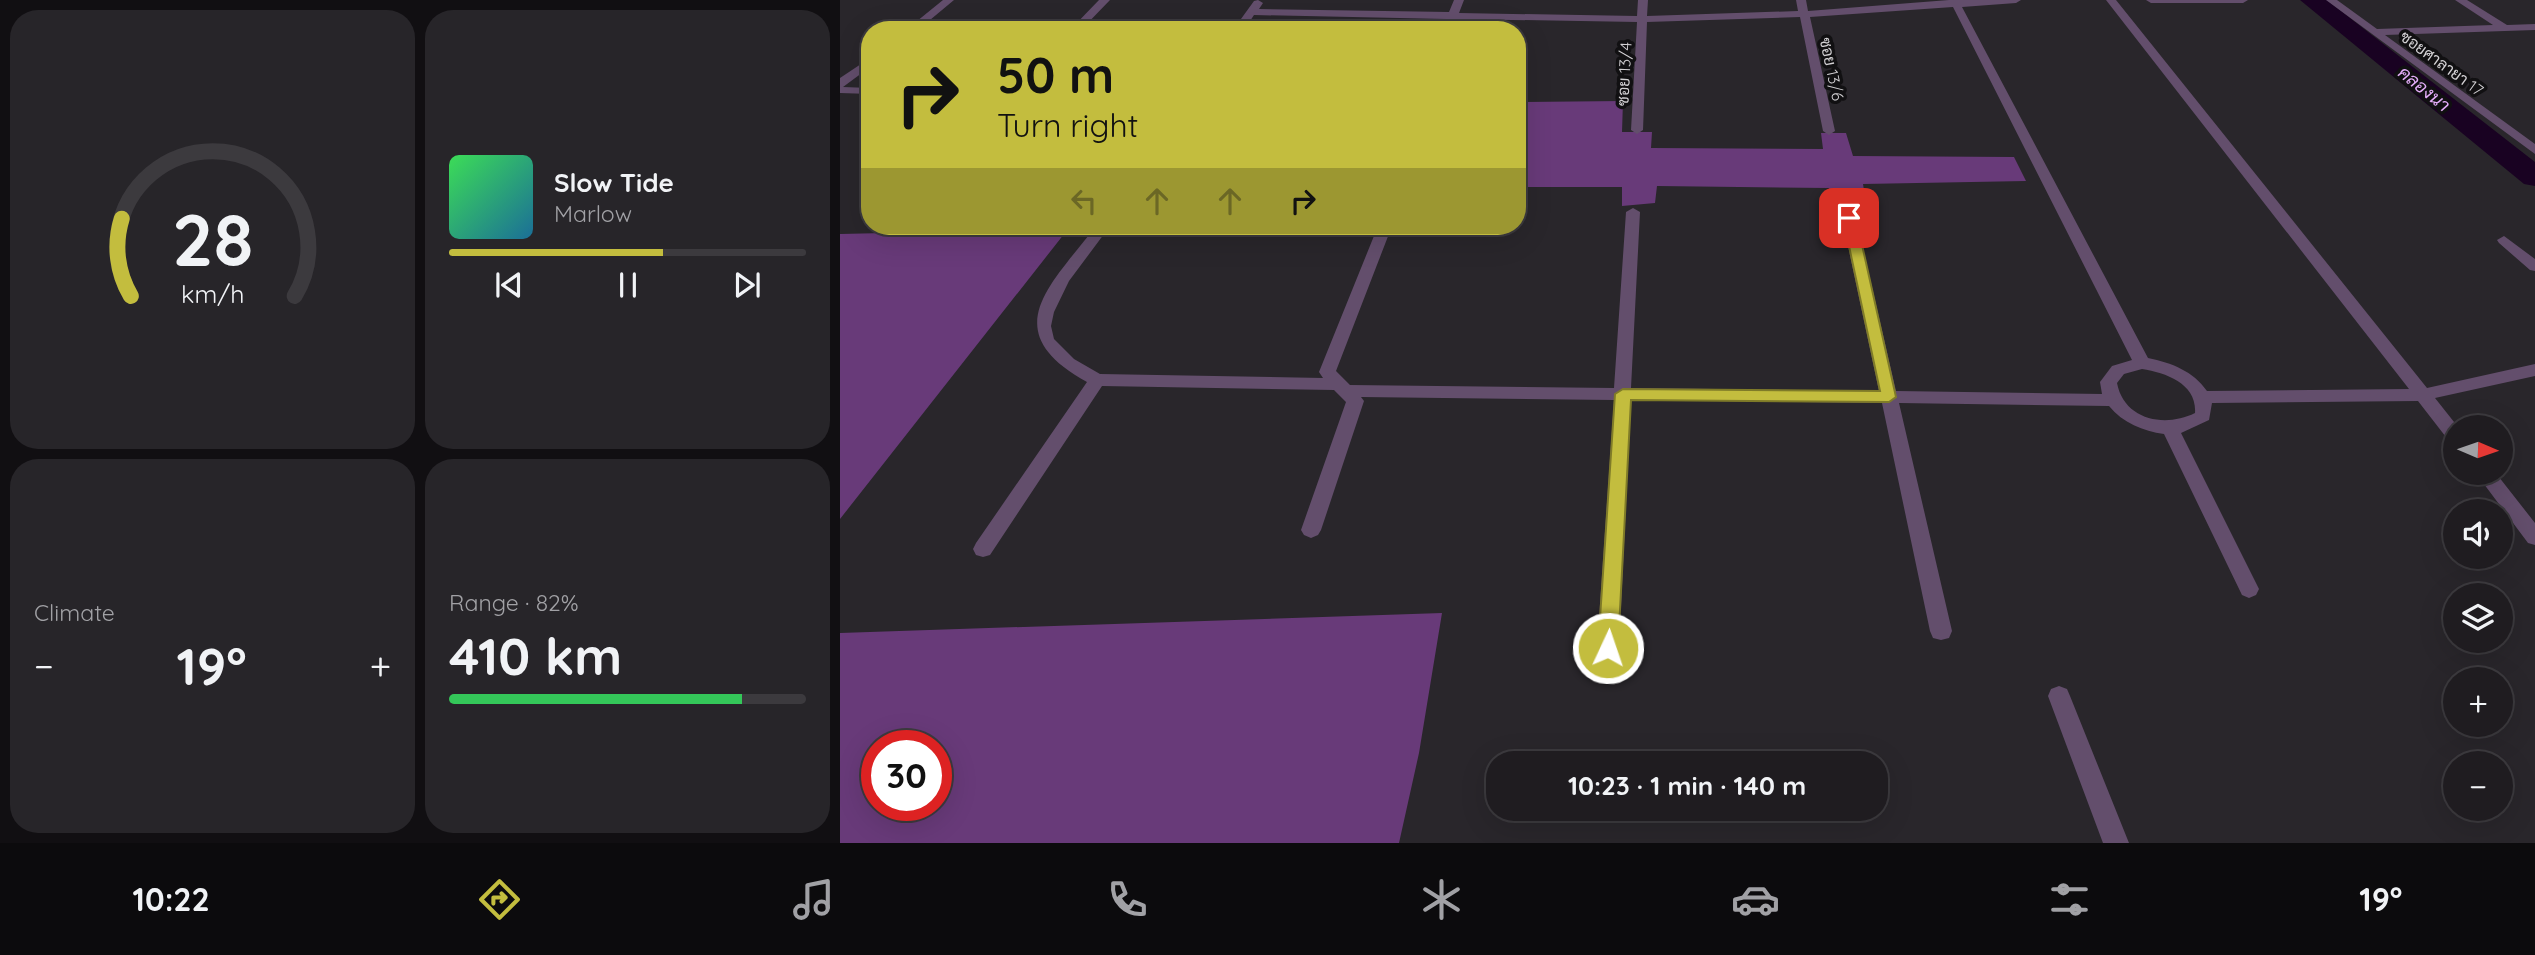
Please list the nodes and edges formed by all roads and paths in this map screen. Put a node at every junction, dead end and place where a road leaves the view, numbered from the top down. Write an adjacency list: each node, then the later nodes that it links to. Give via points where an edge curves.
1 (949, 0): 18 (street)
2 (1105, 0): 19 (street)
3 (1260, 0): 14 (street)
4 (1459, 0): 16 (street)
5 (1643, 0): 17 (street, ซอย 13/4)
6 (1801, 0): 15 (street, ซอย 13/6)
7 (2016, 0): 13 (street)
8 (2111, 0): 43 (street)
9 (2151, 0): 10 (street)
10 (2243, 0)
11 (2331, 0): 24 (street, ซอยศาลายา 17)
12 (2460, 0): 23 (street)
13 (1955, 1): 15 (street); 38 (street)
14 (1251, 12): 16 (street); 20 (street)
15 (1804, 14): 17 (street); 30 (street, ซอย 13/6)
16 (1453, 15): 17 (street); 21 (street)
17 (1643, 19): 29 (street, ซอย 13/4)
18 (922, 21)
19 (1084, 21)
20 (1244, 21)
21 (1451, 21)
22 (2535, 27): 23 (street)
23 (2505, 28): 24 (street)
24 (2374, 32): 31 (street, ซอยศาลายา 17)
25 (861, 68): 26 (street)
26 (840, 84)
27 (840, 90): 28 (street)
28 (861, 91)
29 (1637, 130)
30 (1829, 131)
31 (2535, 150)
32 (1633, 212): 42 (street)
33 (1849, 218): 44 (street)
34 (1096, 235): 40 (street, via 1049,300 1042,321 1046,340 1062,357)
35 (1381, 235): 41 (street, via 1326,372)
36 (2504, 240): 37 (street)
37 (2535, 267)
38 (2142, 363): 45 (street, via 2171,370 2196,386); 46 (street, via 2116,370 2109,378)
39 (2535, 370): 43 (street)
40 (1097, 380): 41 (street); 52 (street)
41 (1341, 388): 42 (street); 50 (street, via 1354,401)
42 (1623, 394): 44 (street); 55 (street)
43 (2423, 395): 45 (street); 47 (street)
44 (1889, 397): 46 (street); 54 (street)
45 (2203, 397): 48 (street, via 2203,416 2185,427)
46 (2112, 400): 48 (street, via 2136,420)
47 (2443, 421)
48 (2170, 429): 53 (street)
49 (2494, 485): 51 (street)
50 (1311, 530)
51 (2535, 537)
52 (983, 549)
53 (2249, 589)
54 (1941, 631)
55 (1608, 648)
56 (2059, 696): 57 (street)
57 (2116, 843)

